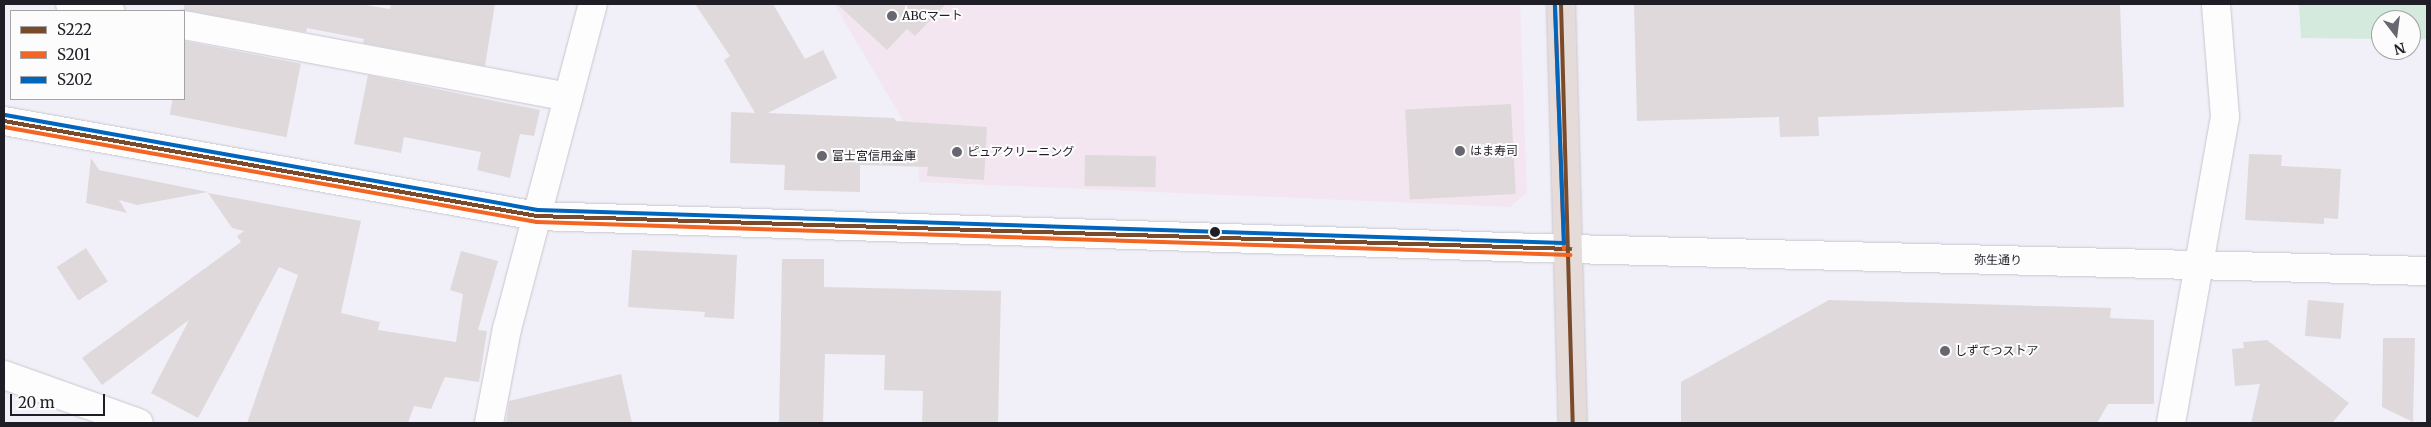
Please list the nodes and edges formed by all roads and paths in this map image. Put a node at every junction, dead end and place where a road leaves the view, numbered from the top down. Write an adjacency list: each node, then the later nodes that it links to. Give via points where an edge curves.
1 (70, 4): 5 (street)
2 (593, 4): 7 (street)
3 (1561, 4): 10 (highway)
4 (2216, 4): 11 (street, via 2225,117)
5 (104, 10)
6 (185, 25): 7 (street)
7 (568, 97): 9 (street)
8 (4, 121): 9 (street, 弥生通り)
9 (537, 216): 10 (street, 弥生通り); 15 (street, via 507,329)
10 (1570, 249): 11 (street, 弥生通り); 16 (highway)
11 (2200, 265): 12 (street, 弥生通り); 17 (street)
12 (2427, 271)
13 (4, 375): 14 (street)
14 (140, 423)
15 (489, 423)
16 (1573, 423)
17 (2171, 423)

